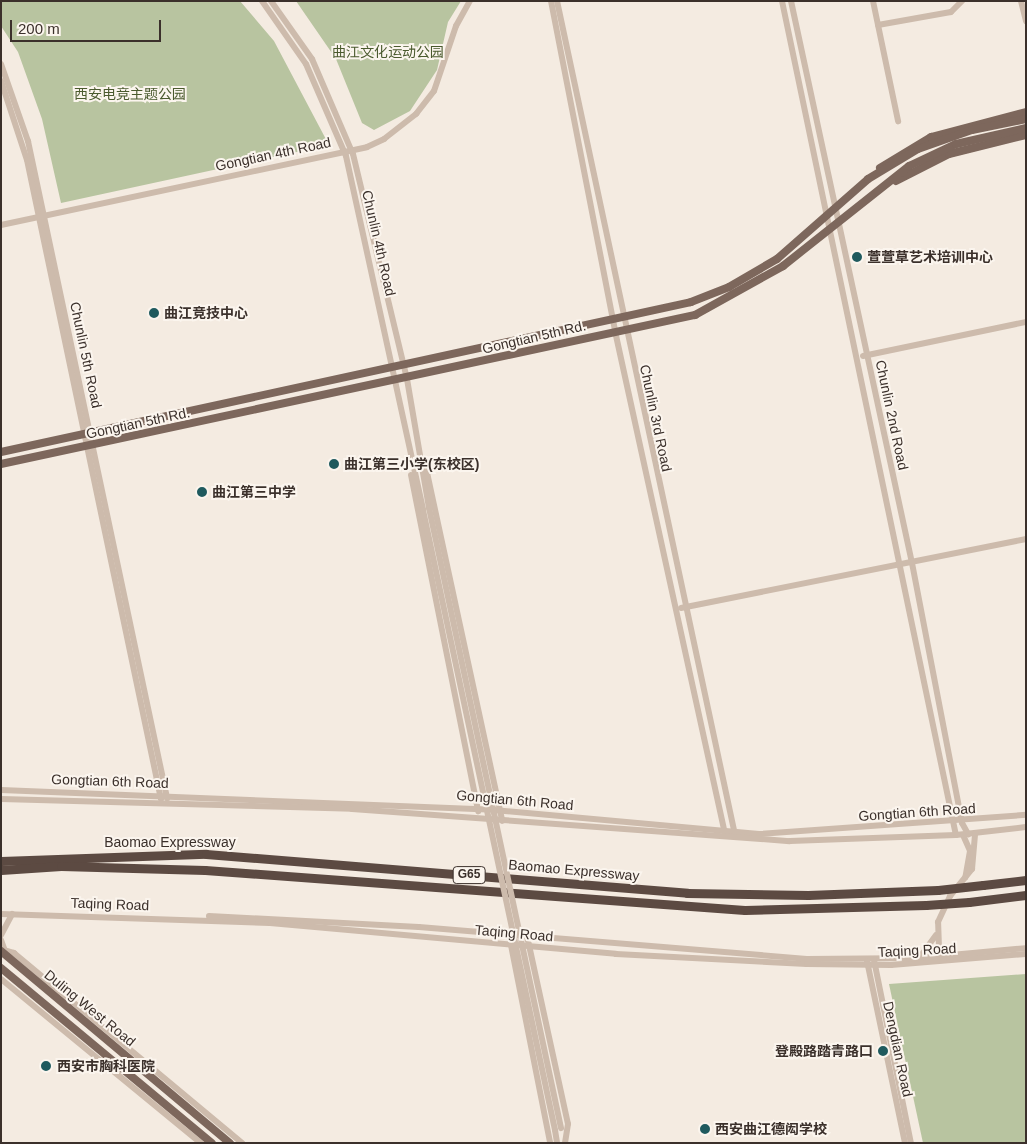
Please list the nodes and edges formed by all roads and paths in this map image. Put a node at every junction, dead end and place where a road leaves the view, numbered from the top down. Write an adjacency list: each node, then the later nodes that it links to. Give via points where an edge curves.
1 (262, 1): 21 (street, Chunlin 4th Road, via 306,64)
2 (271, 1): 21 (street, Chunlin 4th Road, via 312,59)
3 (470, 1): 21 (street, Gongtian 4th Road, via 456,26 434,91 416,114 384,139)
4 (550, 1): 29 (street, Chunlin 3rd Road)
5 (557, 1): 28 (street, Chunlin 3rd Road)
6 (782, 1): 24 (street, Chunlin 2nd Road)
7 (791, 1): 24 (street, Chunlin 2nd Road)
8 (874, 1): 12 (street)
9 (962, 1): 12 (street, via 951,12)
10 (1021, 1): 11 (street)
11 (1026, 21)
12 (878, 25): 17 (street)
13 (1, 64): 25 (street, Chunlin 5th Road, via 28,141)
14 (1, 81): 25 (street, Chunlin 5th Road, via 18,124)
15 (1026, 112): 22 (main road, via 931,137 891,158)
16 (1026, 119): 19 (main road, Gongtian 5th Rd.)
17 (898, 121)
18 (1026, 128): 19 (main road, Gongtian 5th Rd.)
19 (992, 130): 22 (main road, Gongtian 5th Rd., via 932,143); 23 (main road, Gongtian 5th Rd., via 927,156)
20 (1026, 135): 23 (main road, via 942,156)
21 (348, 151): 25 (street, Gongtian 4th Road); 34 (street, Chunlin 4th Road)
22 (868, 179): 24 (main road, Gongtian 5th Rd.)
23 (878, 193): 27 (main road, Gongtian 5th Rd.)
24 (833, 213): 27 (street, Chunlin 2nd Road); 28 (main road, Gongtian 5th Rd., via 777,259 729,287)
25 (42, 216): 26 (street, Gongtian 4th Road); 37 (street, Chunlin 5th Road)
26 (1, 225)
27 (835, 225): 31 (main road, Gongtian 5th Rd., via 752,287 695,315); 33 (street, Chunlin 2nd Road)
28 (622, 318): 29 (main road, Gongtian 5th Rd.); 31 (street, Chunlin 3rd Road)
29 (613, 320): 32 (street, Chunlin 3rd Road); 34 (main road, Gongtian 5th Rd.)
30 (1026, 322): 33 (street)
31 (624, 329): 32 (main road, Gongtian 5th Rd.); 47 (street, Chunlin 3rd Road)
32 (616, 331): 35 (main road, Gongtian 5th Rd.); 47 (street, Chunlin 3rd Road)
33 (863, 356): 45 (street, Chunlin 2nd Road); 46 (street, Chunlin 2nd Road)
34 (397, 369): 35 (street, Chunlin 4th Road); 36 (street, Chunlin 4th Road); 37 (main road, Gongtian 5th Rd.)
35 (407, 379): 36 (main road, Gongtian 5th Rd.); 40 (street, Chunlin 4th Road)
36 (394, 382): 38 (main road, Gongtian 5th Rd.); 41 (street, Chunlin 4th Road)
37 (88, 435): 38 (street, Chunlin 5th Road); 39 (main road, Gongtian 5th Rd.)
38 (90, 446): 42 (main road, Gongtian 5th Rd.); 49 (street, Chunlin 5th Road)
39 (1, 452)
40 (422, 457): 43 (street, Chunlin 4th Road); 52 (street)
41 (410, 459): 43 (street, Chunlin 4th Road); 51 (street, via 415,511)
42 (1, 464)
43 (426, 509): 86 (street, bridge)
44 (1026, 539): 45 (street)
45 (912, 563): 46 (street); 57 (street, Chunlin 2nd Road)
46 (902, 565): 47 (street); 56 (street, Chunlin 2nd Road)
47 (680, 608): 60 (street, Chunlin 3rd Road); 61 (street, Chunlin 3rd Road)
48 (1, 790): 49 (street, Gongtian 6th Road)
49 (164, 798): 50 (street, Gongtian 6th Road); 51 (street, Gongtian 6th Road); 54 (street, Gongtian 6th Road)
50 (1, 799)
51 (477, 809): 52 (street, Gongtian 6th Road); 54 (street)
52 (499, 810): 55 (street); 60 (street, Gongtian 6th Road)
53 (1026, 815): 57 (street, Gongtian 6th Road)
54 (479, 818): 55 (street, Gongtian 6th Road)
55 (502, 821): 60 (street, Gongtian 6th Road)
56 (954, 823): 57 (street, Gongtian 6th Road); 59 (street, Chunlin 2nd Road); 61 (street, Gongtian 6th Road)
57 (962, 823): 59 (street, Chunlin 2nd Road)
58 (1026, 827): 59 (street, Gongtian 6th Road)
59 (965, 834): 61 (street, Gongtian 6th Road); 64 (street, via 970,851); 64 (street, via 975,860)
60 (725, 835): 61 (street, Gongtian 6th Road)
61 (735, 836)
62 (1, 861): 65 (highway, Baomao Expressway / G65, bridge, via 206,854 687,893 818,895 938,890)
63 (1, 870): 66 (highway, Baomao Expressway / G65, bridge, via 62,866 214,870 745,910 926,905)
64 (965, 879): 70 (street, via 942,908)
65 (1026, 880)
66 (1026, 895)
67 (1, 910): 72 (street, Taqing Road, via 269,918)
68 (1, 914): 69 (street, Taqing Road)
69 (12, 914): 71 (street); 75 (street, Taqing Road, via 306,926)
70 (937, 931): 80 (street, via 939,948); 81 (street, via 930,947)
71 (1, 935)
72 (508, 935): 73 (street, Taqing Road); 75 (street)
73 (527, 936): 76 (street); 83 (street, Taqing Road, via 736,956)
74 (1, 940): 78 (street)
75 (507, 945): 76 (street, Taqing Road); 91 (street)
76 (529, 947): 83 (street, Taqing Road); 93 (street, via 568,1124)
77 (1026, 948): 80 (street, Taqing Road)
78 (2, 950): 89 (main road, Duling West Road); 90 (street, via 44,976)
79 (1026, 954): 82 (street, Taqing Road)
80 (945, 956): 81 (street, Taqing Road); 82 (street)
81 (919, 958): 83 (street, Taqing Road)
82 (952, 960): 83 (street, Taqing Road)
83 (871, 962): 94 (street, Dengdian Road); 95 (street, Dengdian Road)
84 (1, 968): 88 (main road, Duling West Road)
85 (1, 979): 87 (street)
86 (558, 1129): 92 (street); 93 (street)
87 (201, 1143)
88 (212, 1143)
89 (230, 1143)
90 (242, 1143)
91 (550, 1143)
92 (557, 1143)
93 (565, 1143)
94 (906, 1143)
95 (911, 1143)

